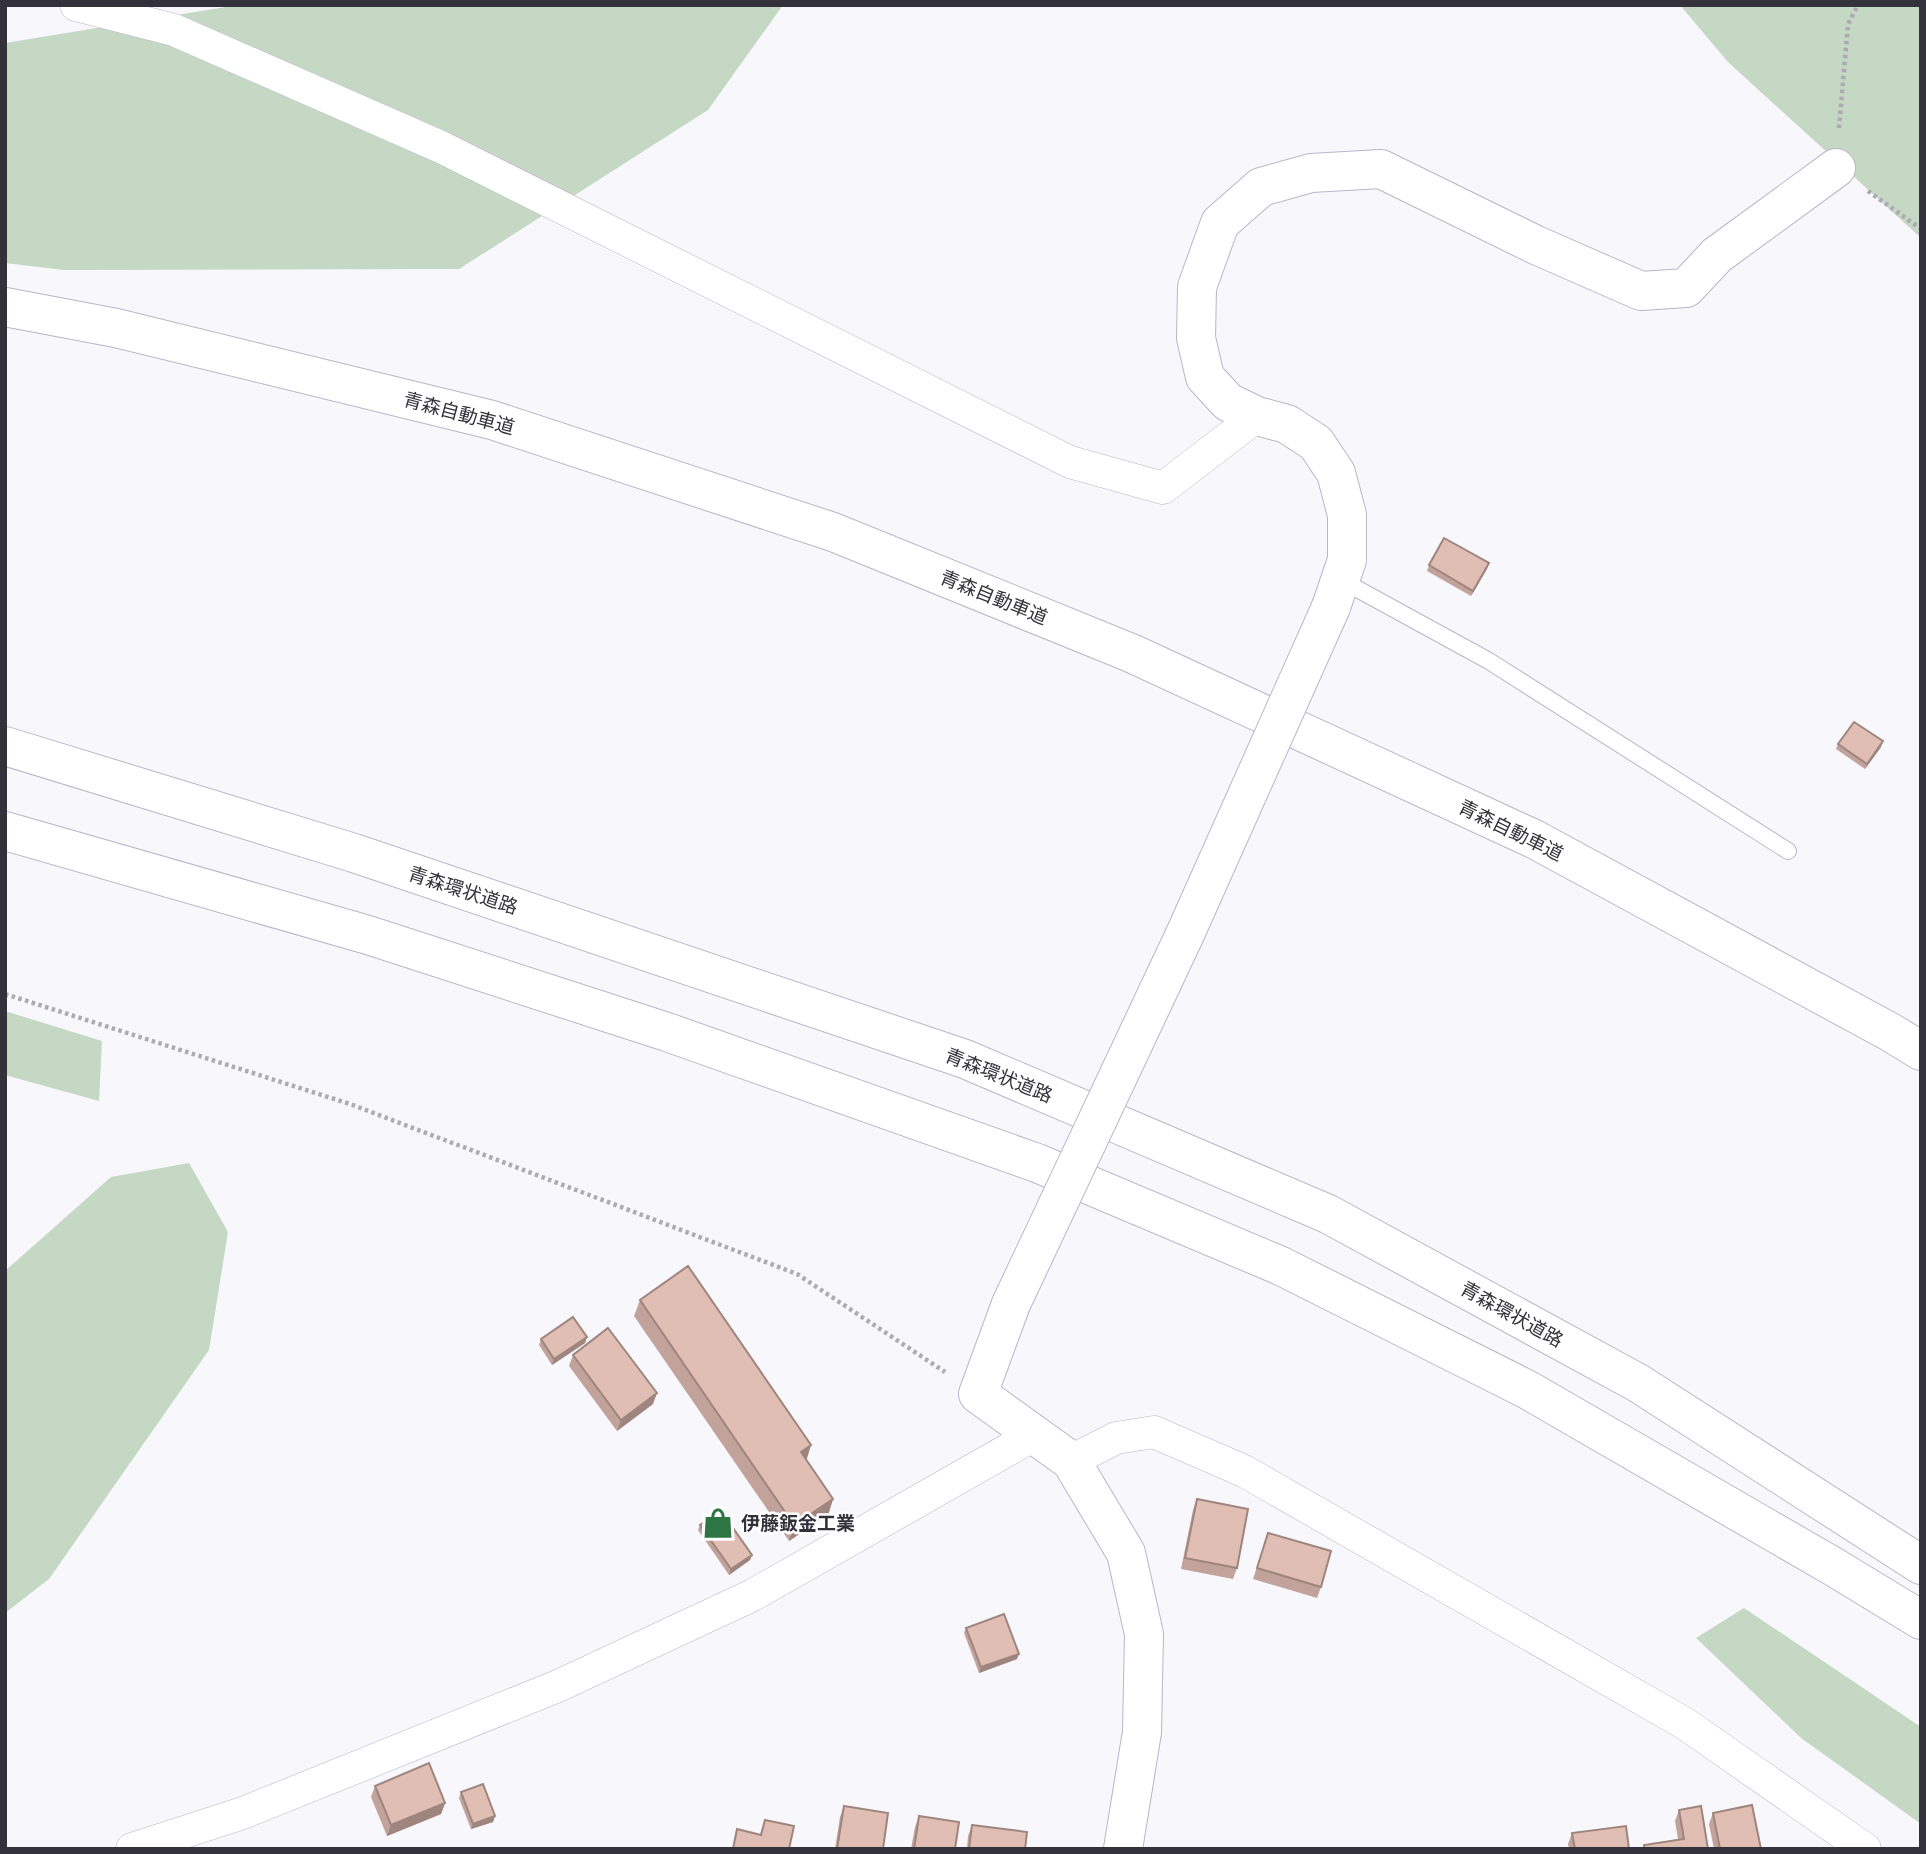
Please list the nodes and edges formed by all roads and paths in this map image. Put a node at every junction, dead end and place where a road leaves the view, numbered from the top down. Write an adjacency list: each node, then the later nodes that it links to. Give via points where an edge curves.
1 (76, 5): 6 (street, via 174,30 441,146 1070,462 1163,488)
2 (1858, 5): 3 (path, via 1848,24)
3 (1836, 167): 4 (path); 6 (main road, via 1717,255 1686,288 1641,290 1381,169 1311,173 1261,187 1220,223 1197,287 1196,338 1205,377 1228,402)
4 (1921, 229)
5 (5, 307): 12 (main road, 青森自動車道, via 116,328 492,420 833,532 1131,653 1534,839)
6 (1257, 416): 7 (main road, via 1287,424 1316,443 1336,473 1347,515 1347,560)
7 (1336, 594): 10 (lane, via 1489,662); 13 (main road, bridge, via 1186,932 1011,1304)
8 (5, 746): 16 (main road, 青森環状道路, via 354,853 965,1059 1328,1214 1639,1383)
9 (5, 831): 17 (main road, via 369,935 667,1031 1037,1163 1281,1266 1528,1390)
10 (1788, 851)
11 (5, 994): 13 (path, via 350,1104 797,1274)
12 (1921, 1051)
13 (978, 1394): 14 (main road)
14 (1034, 1435): 15 (main road); 18 (street, via 752,1595 558,1686 243,1813)
15 (1071, 1461): 19 (main road, via 1126,1553 1144,1634 1142,1732); 20 (street, via 1116,1438 1154,1432 1244,1471 1684,1723)
16 (1921, 1565)
17 (1921, 1620)
18 (132, 1849)
19 (1123, 1849)
20 (1865, 1849)

